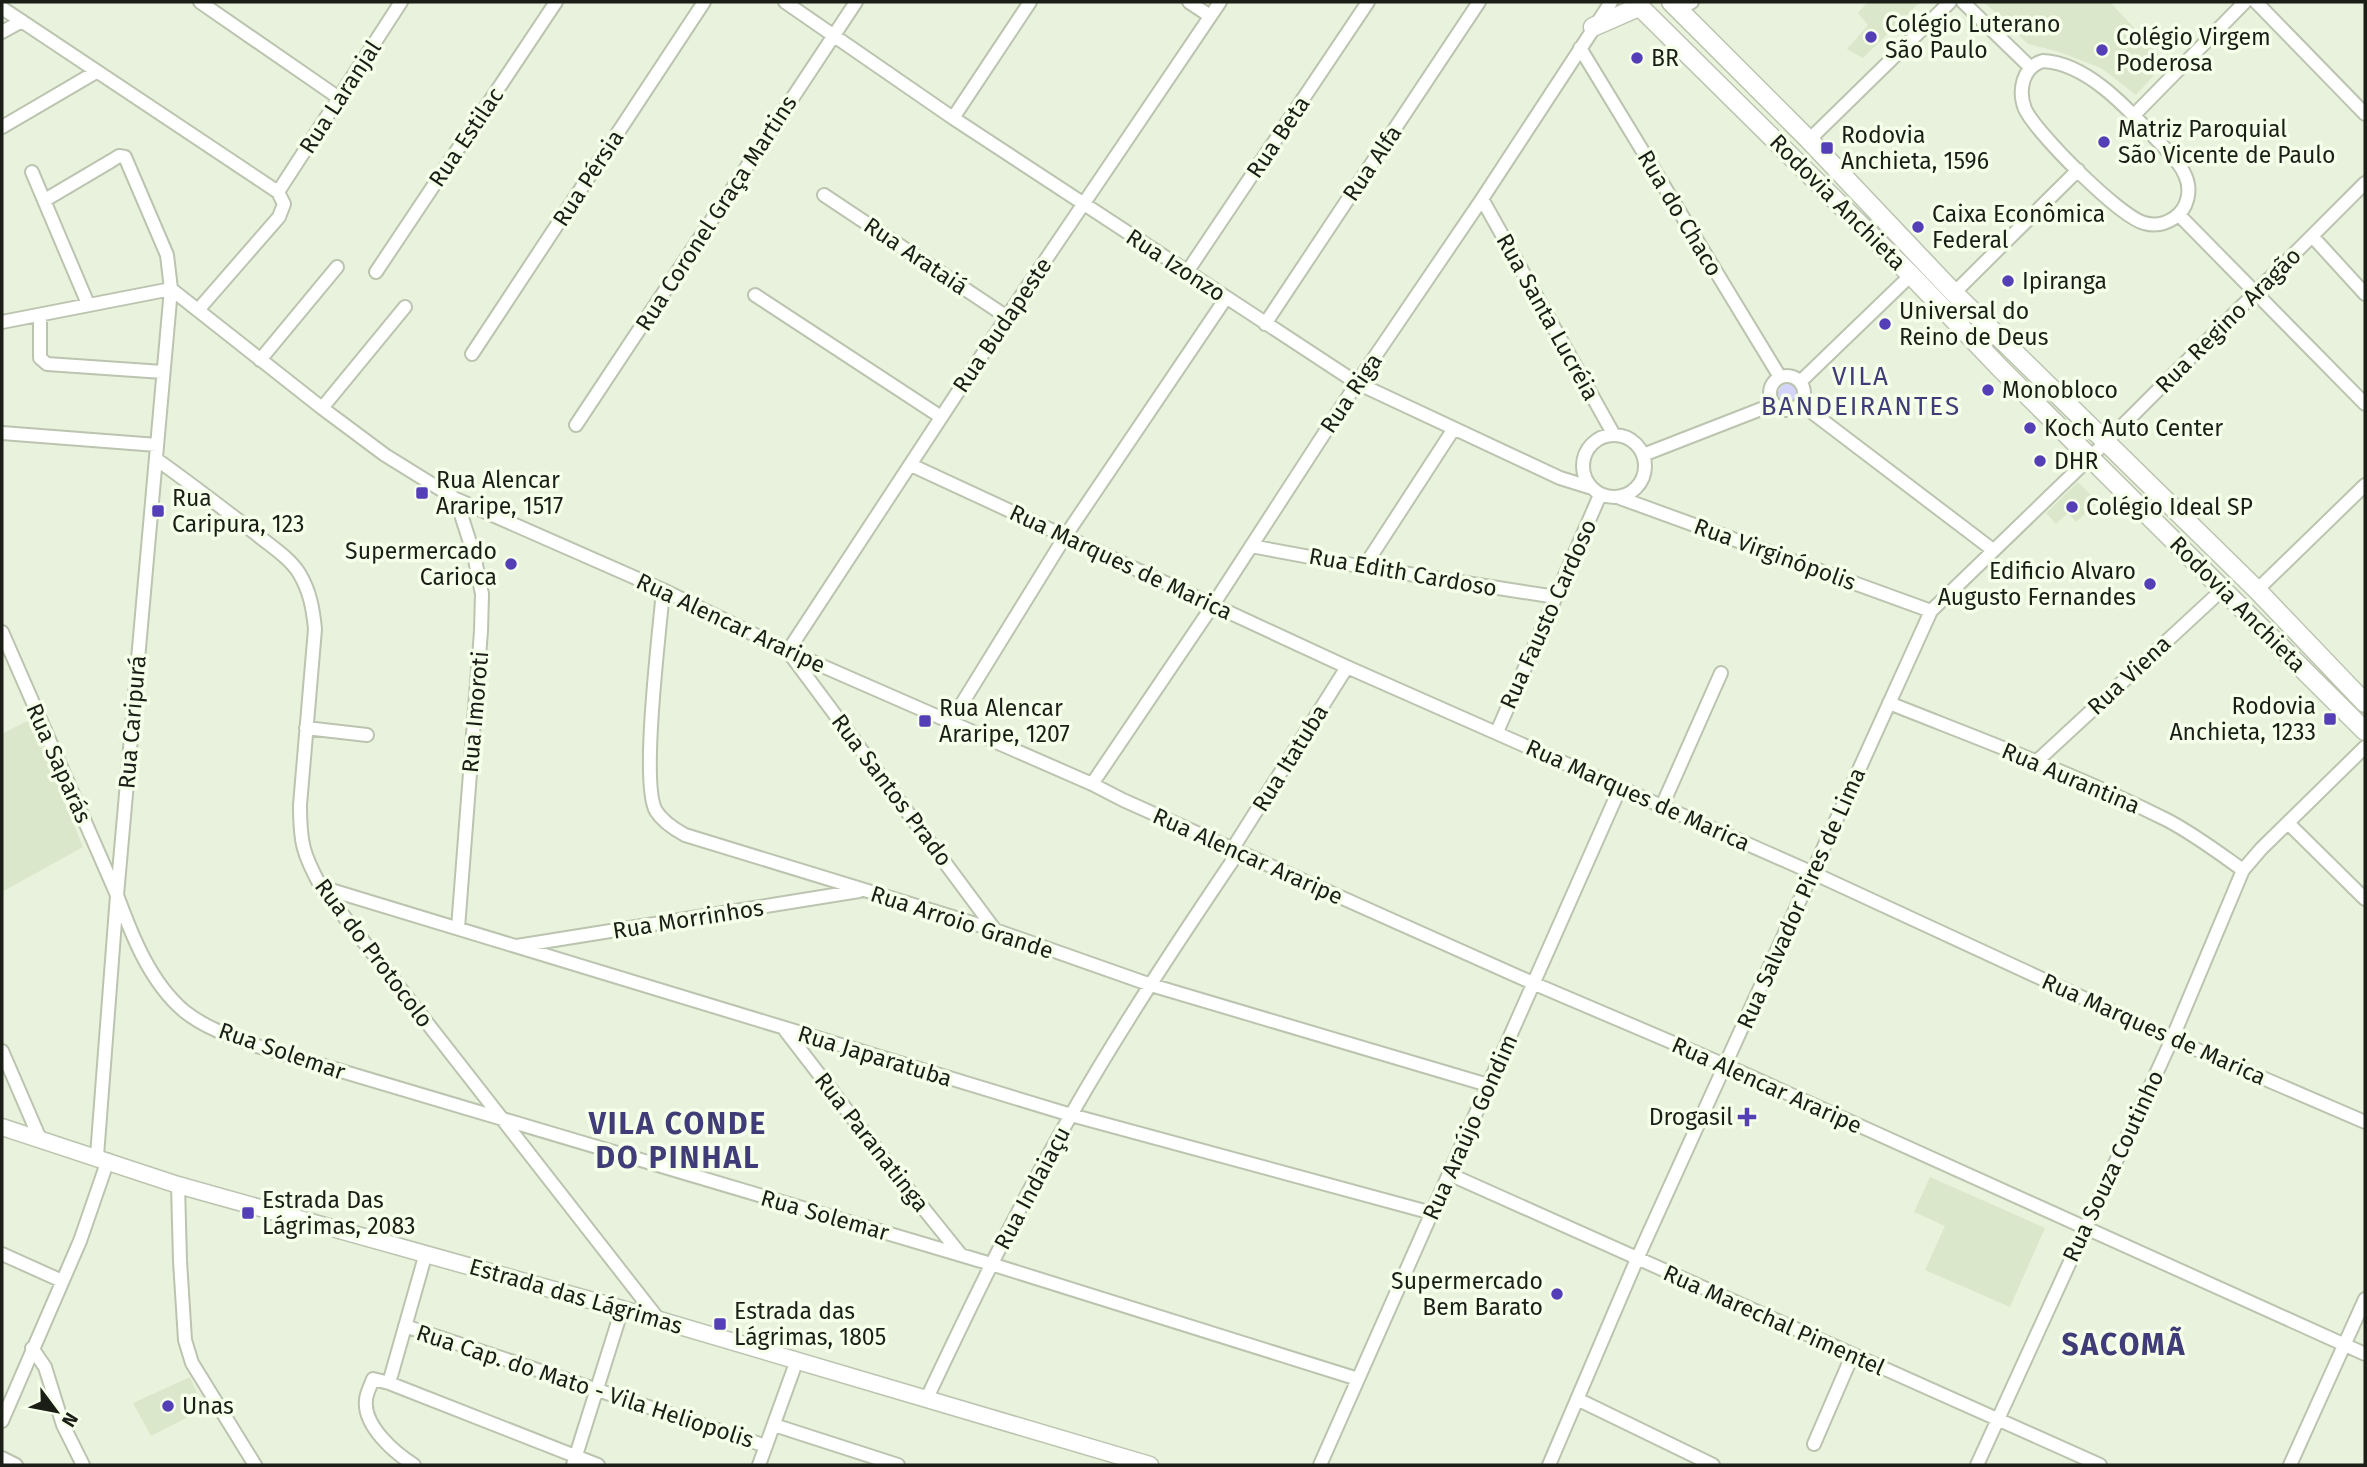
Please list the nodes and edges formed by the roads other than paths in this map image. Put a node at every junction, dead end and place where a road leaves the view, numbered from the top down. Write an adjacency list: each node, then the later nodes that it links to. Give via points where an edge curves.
1 (200, 2): 28 (street)
2 (401, 2): 28 (street, Rua Laranjal)
3 (556, 2): 45 (street, Rua Estilac)
4 (704, 2): 61 (street, Rua Pérsia)
5 (785, 2): 24 (street, Rua Izonzo)
6 (856, 2): 24 (street, Rua Coronel Graça Martins)
7 (1030, 2): 31 (street)
8 (1189, 2): 20 (street)
9 (1220, 2): 20 (street, Rua Budapeste)
10 (1368, 2): 46 (street, Rua Beta)
11 (1479, 2): 60 (street, Rua Alfa)
12 (1611, 2): 22 (street, Rua Riga)
13 (1950, 2): 33 (street)
14 (1963, 2): 26 (street)
15 (2245, 2): 30 (street)
16 (2256, 2): 29 (street)
17 (1638, 4): 22 (highway); 47 (highway, Rodovia Anchieta)
18 (1681, 5): 33 (highway, Rodovia Anchieta)
19 (2, 8): 21 (street)
20 (1210, 16): 41 (street, Rua Budapeste)
21 (22, 21): 23 (street); 27 (street)
22 (1593, 27): 25 (street, Rua Riga)
23 (2, 32)
24 (834, 34): 31 (street, Rua Izonzo); 72 (street, Rua Coronel Graça Martins)
25 (1580, 48): 39 (street, Rua Riga); 64 (street, Rua do Chaco)
26 (2031, 68): 30 (street, via 2043,61 2064,65 2099,86); 34 (street, via 2021,87 2025,108)
27 (96, 72): 32 (street); 37 (street)
28 (338, 98): 37 (street, Rua Laranjal)
29 (2365, 114)
30 (2133, 115): 42 (street, via 2186,176 2188,199)
31 (953, 118): 41 (street, Rua Izonzo)
32 (2, 127)
33 (1809, 140): 49 (highway, Rodovia Anchieta)
34 (2078, 170): 42 (street, via 2129,217 2162,224); 49 (street)
35 (32, 172): 40 (street)
36 (2365, 183): 43 (street, Rua Regino Aragão)
37 (278, 192): 56 (street, via 284,204 279,217)
38 (824, 195): 58 (street, Rua Arataiá)
39 (1482, 199): 66 (street, Rua Riga); 75 (street, Rua Santa Lucréia)
40 (45, 200): 48 (street, Rua Caripurá, via 119,156 125,157 167,255); 54 (street)
41 (1084, 204): 46 (street, Rua Izonzo); 58 (street, Rua Budapeste)
42 (2179, 215): 50 (street)
43 (2312, 236): 50 (street, Rua Regino Aragão); 51 (street)
44 (337, 267): 62 (street)
45 (376, 272)
46 (1187, 272): 53 (street, Rua Izonzo)
47 (1911, 275): 65 (street); 79 (highway, Rodovia Anchieta)
48 (172, 289): 54 (street); 56 (street, Rua Alencar Araripe); 63 (street, Rua Caripurá)
49 (1954, 293): 76 (highway, Rodovia Anchieta)
50 (2255, 293): 69 (street); 76 (street, Rua Regino Aragão)
51 (2365, 294)
52 (755, 295): 71 (street)
53 (1226, 298): 60 (street, Rua Izonzo); 86 (street)
54 (88, 304): 57 (street)
55 (405, 307): 70 (street)
56 (198, 310): 62 (street, Rua Alencar Araripe)
57 (40, 315): 59 (street); 63 (street, via 40,358 47,364)
58 (1007, 317): 71 (street, Rua Budapeste)
59 (2, 322)
60 (1265, 324): 66 (street, Rua Izonzo)
61 (472, 354)
62 (260, 360): 70 (street, Rua Alencar Araripe)
63 (163, 372): 77 (street, Rua Caripurá)
64 (1780, 377): 65 (street); 67 (street, via 1771,387)
65 (1800, 382): 68 (street, via 1805,393)
66 (1357, 383): 73 (street, Rua Izonzo); 87 (street, Rua Riga)
67 (1774, 404): 68 (street, via 1787,411); 78 (street)
68 (1801, 404): 88 (street)
69 (2365, 404)
70 (322, 408): 85 (street, Rua Alencar Araripe)
71 (941, 417): 81 (street, Rua Budapeste)
72 (576, 425)
73 (1453, 430): 83 (street, Rua Izonzo); 89 (street)
74 (2, 433): 77 (street)
75 (1614, 435): 78 (street, via 1632,440); 83 (street, via 1592,443 1585,453 1584,477)
76 (2106, 442): 79 (street, Rua Regino Aragão); 92 (highway, Rodovia Anchieta)
77 (157, 445): 80 (street, Rua Caripurá)
78 (1643, 455): 84 (street, via 1644,477)
79 (2091, 458): 88 (street, Rua Salvador Pires de Lima); 90 (highway, Rodovia Anchieta)
80 (156, 459): 103 (street, Rua do Protocolo, via 297,570 313,608 315,629); 118 (street, Rua Caripurá)
81 (911, 465): 86 (street, Rua Marques de Marica); 97 (street, Rua Budapeste)
82 (2365, 485): 92 (street)
83 (1595, 491): 84 (street); 93 (street, Rua Fausto Cardoso)
84 (1620, 498): 95 (street, Rua Virginópolis)
85 (456, 499): 91 (street, Rua Alencar Araripe); 120 (street, Rua Imoroti, via 482,594)
86 (1066, 536): 94 (street, Rua Marques de Marica); 102 (street)
87 (1251, 546): 89 (street, Rua Edith Cardoso); 94 (street, Rua Riga)
88 (1993, 550): 95 (street, Rua Salvador Pires de Lima)
89 (1364, 567): 93 (street, Rua Edith Cardoso)
90 (2223, 589): 104 (highway, Rodovia Anchieta); 108 (street, Rua Viena)
91 (663, 590): 97 (street, Rua Alencar Araripe); 117 (street, Rua Arroio Grande, via 650,763 656,811 685,835)
92 (2257, 590): 101 (highway, Rodovia Anchieta)
93 (1556, 597): 105 (street, Rua Fausto Cardoso)
94 (1213, 605): 98 (street, Rua Marques de Marica); 109 (street, Rua Riga)
95 (1931, 611): 100 (street, Rua Salvador Pires de Lima)
96 (2, 632): 118 (street, Rua Saparás)
97 (788, 651): 102 (street, Rua Alencar Araripe); 121 (street, Rua Santos Prado)
98 (1347, 667): 105 (street, Rua Marques de Marica); 113 (street, Rua Itatuba)
99 (1721, 673): 111 (street)
100 (1889, 703): 108 (street, Rua Aurantina); 115 (street, Rua Salvador Pires de Lima)
101 (2365, 703)
102 (950, 723): 109 (street, Rua Alencar Araripe)
103 (306, 728): 106 (street); 116 (street, Rua do Protocolo, via 300,831 305,858)
104 (2365, 731)
105 (1497, 732): 110 (street, Rua Marques de Marica)
106 (367, 735)
107 (2365, 747): 112 (street, Rua Souza Coutinho)
108 (2036, 762): 114 (street, Rua Aurantina, via 2167,820)
109 (1092, 784): 113 (street, Rua Alencar Araripe)
110 (1620, 788): 111 (street, Rua Marques de Marica); 123 (street, Rua Araújo Gondim)
111 (1662, 806): 115 (street, Rua Marques de Marica)
112 (2288, 822): 114 (street, Rua Souza Coutinho); 119 (street)
113 (1236, 850): 123 (street, Rua Alencar Araripe); 124 (street, Rua Itatuba)
114 (2243, 870): 126 (street, Rua Souza Coutinho)
115 (1813, 873): 126 (street, Rua Marques de Marica); 128 (street, Rua Salvador Pires de Lima)
116 (321, 887): 120 (street, Rua Japaratuba); 131 (street, Rua do Protocolo)
117 (862, 891): 121 (street, Rua Arroio Grande); 122 (street, Rua Morrinhos)
118 (117, 895): 131 (street, Rua Solemar, via 146,962 184,1011 206,1025 257,1046); 135 (street, Rua Caripurá)
119 (2365, 899)
120 (458, 928): 122 (street, Rua Japaratuba)
121 (995, 930): 124 (street, Rua Arroio Grande)
122 (513, 947): 125 (street, Rua Japaratuba)
123 (1535, 984): 128 (street, Rua Alencar Araripe); 129 (street, Rua Araújo Gondim)
124 (1151, 985): 129 (street, Rua Arroio Grande); 130 (street, Rua Indaiaçu)
125 (785, 1030): 130 (street, Rua Japaratuba); 142 (street, Rua Paranatinga)
126 (2172, 1039): 132 (street, Rua Marques de Marica); 139 (street, Rua Souza Coutinho)
127 (2, 1051): 134 (street)
128 (1725, 1065): 139 (street, Rua Alencar Araripe); 143 (street, Rua Salvador Pires de Lima)
129 (1488, 1085): 136 (street, Rua Araújo Gondim)
130 (1071, 1115): 138 (street, Rua Japaratuba); 144 (street, Rua Indaiaçu)
131 (502, 1120): 142 (street, Rua Solemar); 148 (street, Rua do Protocolo)
132 (2365, 1122)
133 (2, 1127): 134 (main road, Estrada das Lágrimas)
134 (40, 1139): 135 (main road, Estrada das Lágrimas)
135 (103, 1158): 137 (main road, Estrada das Lágrimas); 145 (street, Rua Caripurá, via 92,1210)
136 (1449, 1174): 138 (street, Rua Araújo Gondim); 143 (street, Rua Marechal Pimentel)
137 (178, 1185): 140 (main road, Estrada das Lágrimas); 170 (street, via 186,1340 192,1363)
138 (1432, 1213): 155 (street, Rua Araújo Gondim)
139 (2085, 1229): 150 (street, Rua Alencar Araripe); 160 (street, Rua Souza Coutinho)
140 (426, 1253): 147 (main road, Estrada das Lágrimas); 149 (street)
141 (2, 1254): 145 (street)
142 (961, 1255): 144 (street, Rua Solemar)
143 (1637, 1259): 153 (street, Rua Marechal Pimentel); 159 (street, Rua Salvador Pires de Lima)
144 (991, 1264): 155 (street, Rua Solemar); 158 (street, Rua Indaiaçu)
145 (62, 1281): 151 (street, Rua Caripurá)
146 (2365, 1299): 150 (street)
147 (622, 1309): 148 (main road, Estrada das Lágrimas); 157 (street)
148 (659, 1320): 154 (main road, Estrada das Lágrimas)
149 (405, 1326): 156 (street); 157 (street, Rua Cap. do Mato - Vila Heliopolis)
150 (2345, 1345): 152 (street, Rua Alencar Araripe); 178 (street)
151 (32, 1348): 161 (street, Rua Caripurá); 169 (street, via 45,1367 63,1425)
152 (2365, 1354)
153 (1852, 1356): 160 (street, Rua Marechal Pimentel); 163 (street)
154 (797, 1360): 158 (main road, Estrada das Lágrimas); 162 (street)
155 (1358, 1379): 175 (street, Rua Araújo Gondim)
156 (389, 1383): 165 (street); 171 (street, via 373,1379 365,1401 368,1414 377,1433)
157 (596, 1388): 164 (street, Rua Cap. do Mato - Vila Heliopolis); 165 (street)
158 (927, 1398): 167 (main road, Estrada das Lágrimas)
159 (1577, 1399): 168 (street); 176 (street, Rua Salvador Pires de Lima)
160 (1997, 1419): 166 (street, Rua Marechal Pimentel); 177 (street, Rua Souza Coutinho)
161 (2, 1421)
162 (774, 1425): 164 (street); 174 (street)
163 (1814, 1444)
164 (766, 1446): 173 (street)
165 (574, 1462): 172 (street)
166 (2091, 1463)
167 (1140, 1464)
168 (1707, 1464)
169 (83, 1465)
170 (255, 1465)
171 (414, 1465)
172 (598, 1465)
173 (759, 1465)
174 (898, 1465)
175 (1321, 1465)
176 (1549, 1465)
177 (1976, 1465)
178 (2290, 1465)

